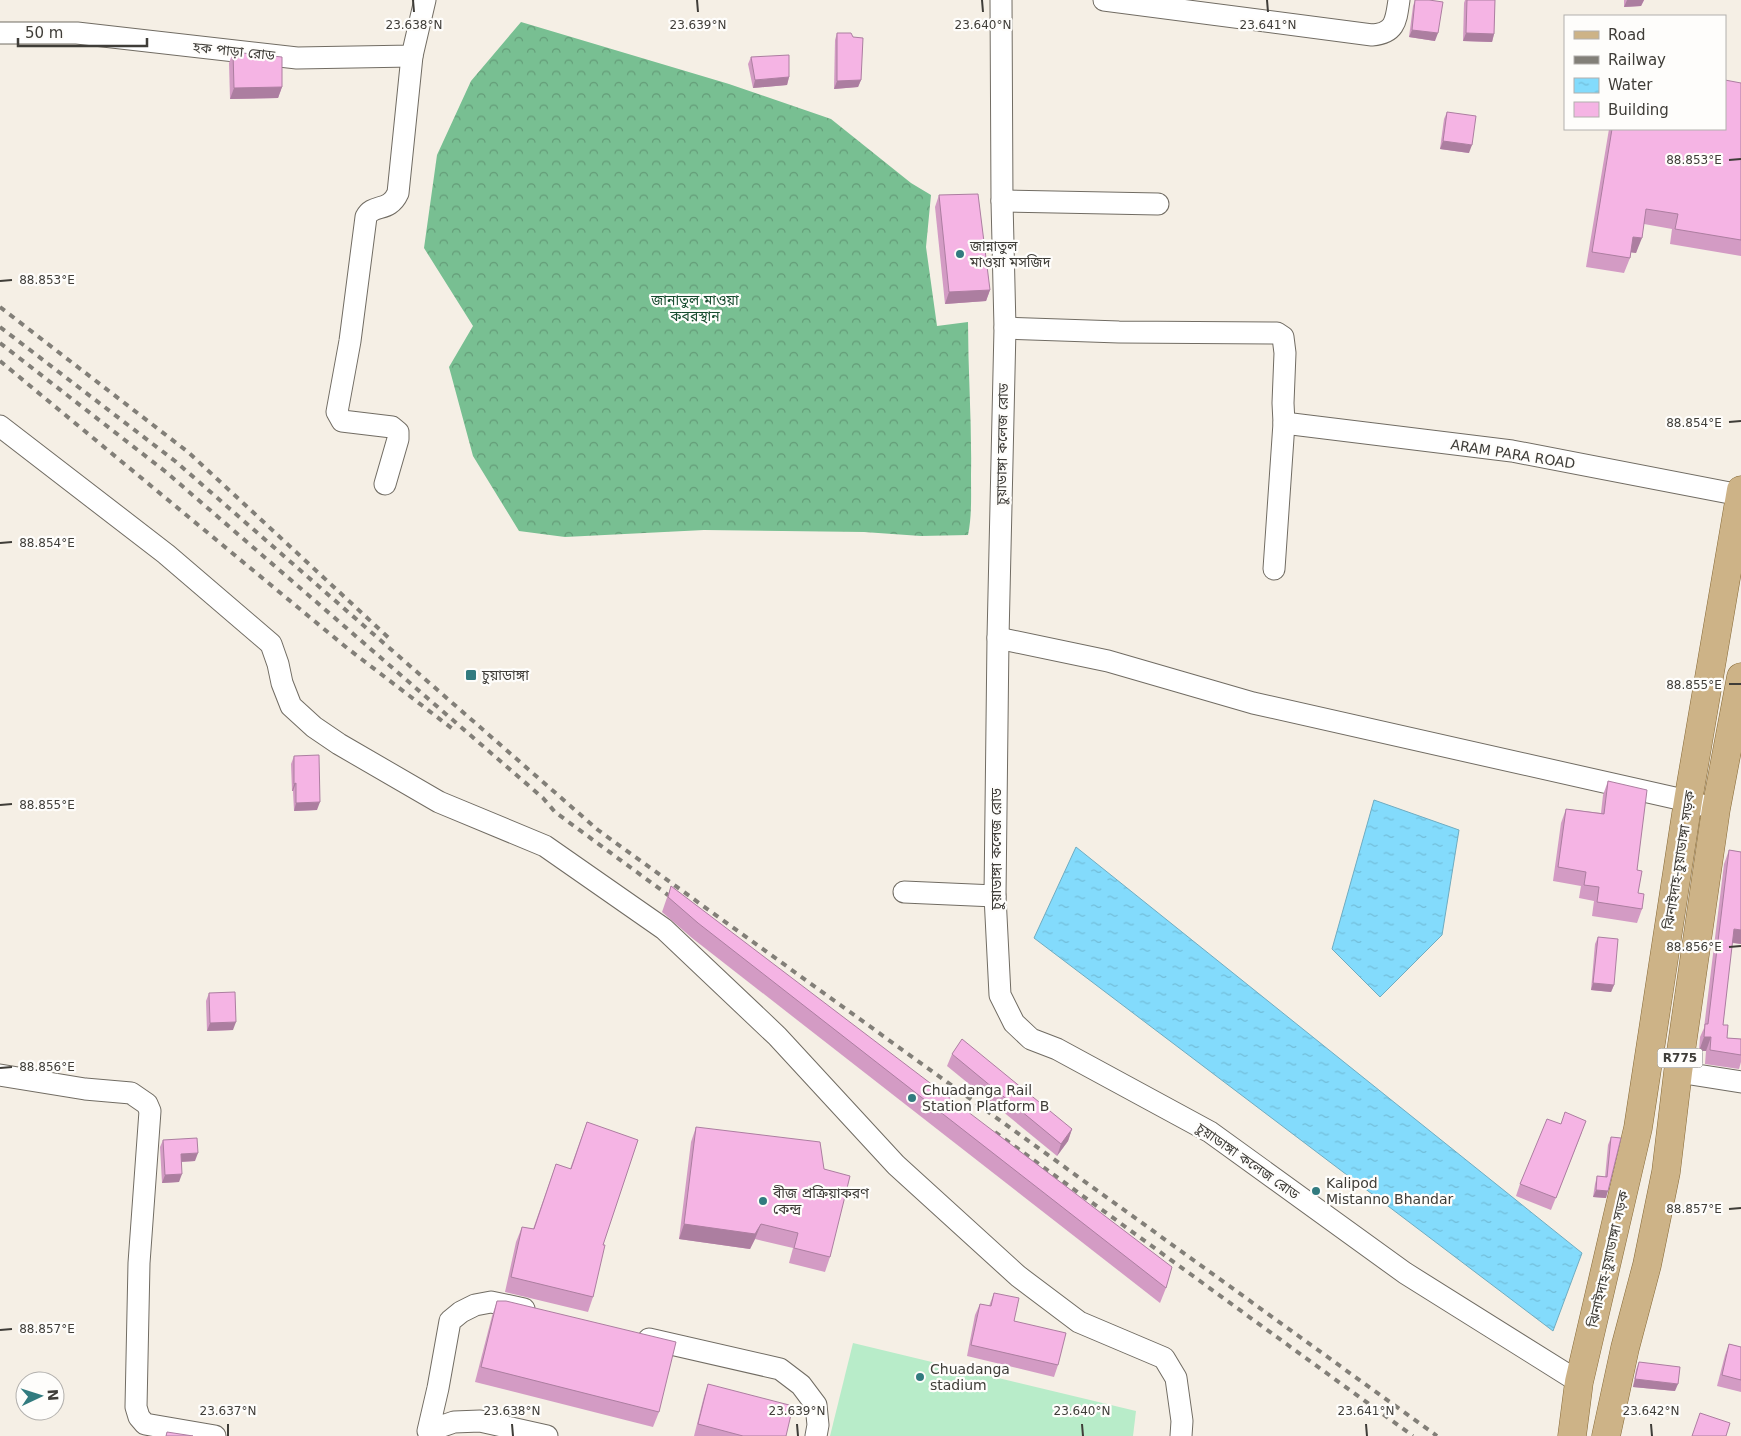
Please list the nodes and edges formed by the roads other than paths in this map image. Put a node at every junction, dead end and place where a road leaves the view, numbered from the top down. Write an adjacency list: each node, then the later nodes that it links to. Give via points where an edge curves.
1 (426, 0): 6 (street)
2 (1001, 0): 7 (street, চুয়াডাঙ্গা কলেজ রোড)
3 (1104, 0): 4 (street, via 1372,35 1381,34 1394,24)
4 (1397, 8)
5 (0, 33): 6 (street, হক পাড়া রোড, via 78,34 297,58)
6 (412, 56): 12 (street, via 398,193 390,204 373,209 366,217 350,341 336,412 342,421 392,428 398,432)
7 (1002, 201): 8 (street); 9 (street, চুয়াডাঙ্গা কলেজ রোড)
8 (1158, 204)
9 (1005, 328): 10 (street, via 1276,333 1285,344); 15 (street, চুয়াডাঙ্গা কলেজ রোড)
10 (1284, 422): 13 (street, ARAM PARA ROAD, via 1512,452); 14 (street)
11 (0, 426): 33 (street, via 166,554 271,644 291,706 314,728 439,802 545,846 664,929 777,1036 896,1165 1018,1276 1079,1322 1164,1358 1176,1378)
12 (385, 484)
13 (1741, 493): 16 (main road, ঝিনাইদাহ-চুয়াডাঙ্গা সড়ক / R775)
14 (1274, 569)
15 (998, 638): 19 (street, via 1108,661 1253,703); 22 (street, চুয়াডাঙ্গা কলেজ রোড)
16 (1712, 662): 17 (main road); 19 (main road, ঝিনাইদাহ-চুয়াডাঙ্গা সড়ক / R775)
17 (1741, 668)
18 (1741, 677): 20 (main road, ঝিনাইদাহ-চুয়াডাঙ্গা সড়ক / R775)
19 (1688, 801): 20 (street); 28 (main road, ঝিনাইদাহ-চুয়াডাঙ্গা সড়ক / R775, via 1638,1128)
20 (1716, 809): 23 (main road, ঝিনাইদাহ-চুয়াডাঙ্গা সড়ক / R775)
21 (904, 892): 22 (street)
22 (995, 896): 28 (street, চুয়াডাঙ্গা কলেজ রোড, via 1000,995 1014,1023 1031,1038 1057,1048 1210,1132 1405,1273)
23 (1678, 1072): 25 (street); 35 (main road, ঝিনাইদাহ-চুয়াডাঙ্গা সড়ক / R775, via 1666,1172)
24 (0, 1075): 30 (street, via 131,1093 147,1104 150,1120 139,1263 136,1407 145,1424)
25 (1741, 1082)
26 (541, 1313): 29 (street, via 491,1302 475,1304 450,1321 438,1388)
27 (627, 1334): 32 (street, via 780,1369 801,1385 816,1404)
28 (1579, 1382): 34 (main road, ঝিনাইদাহ-চুয়াডাঙ্গা সড়ক / R775)
29 (425, 1433): 31 (street, via 454,1422 480,1421)
30 (215, 1436)
31 (547, 1436)
32 (816, 1436)
33 (1181, 1436)
34 (1572, 1436)
35 (1606, 1436)

